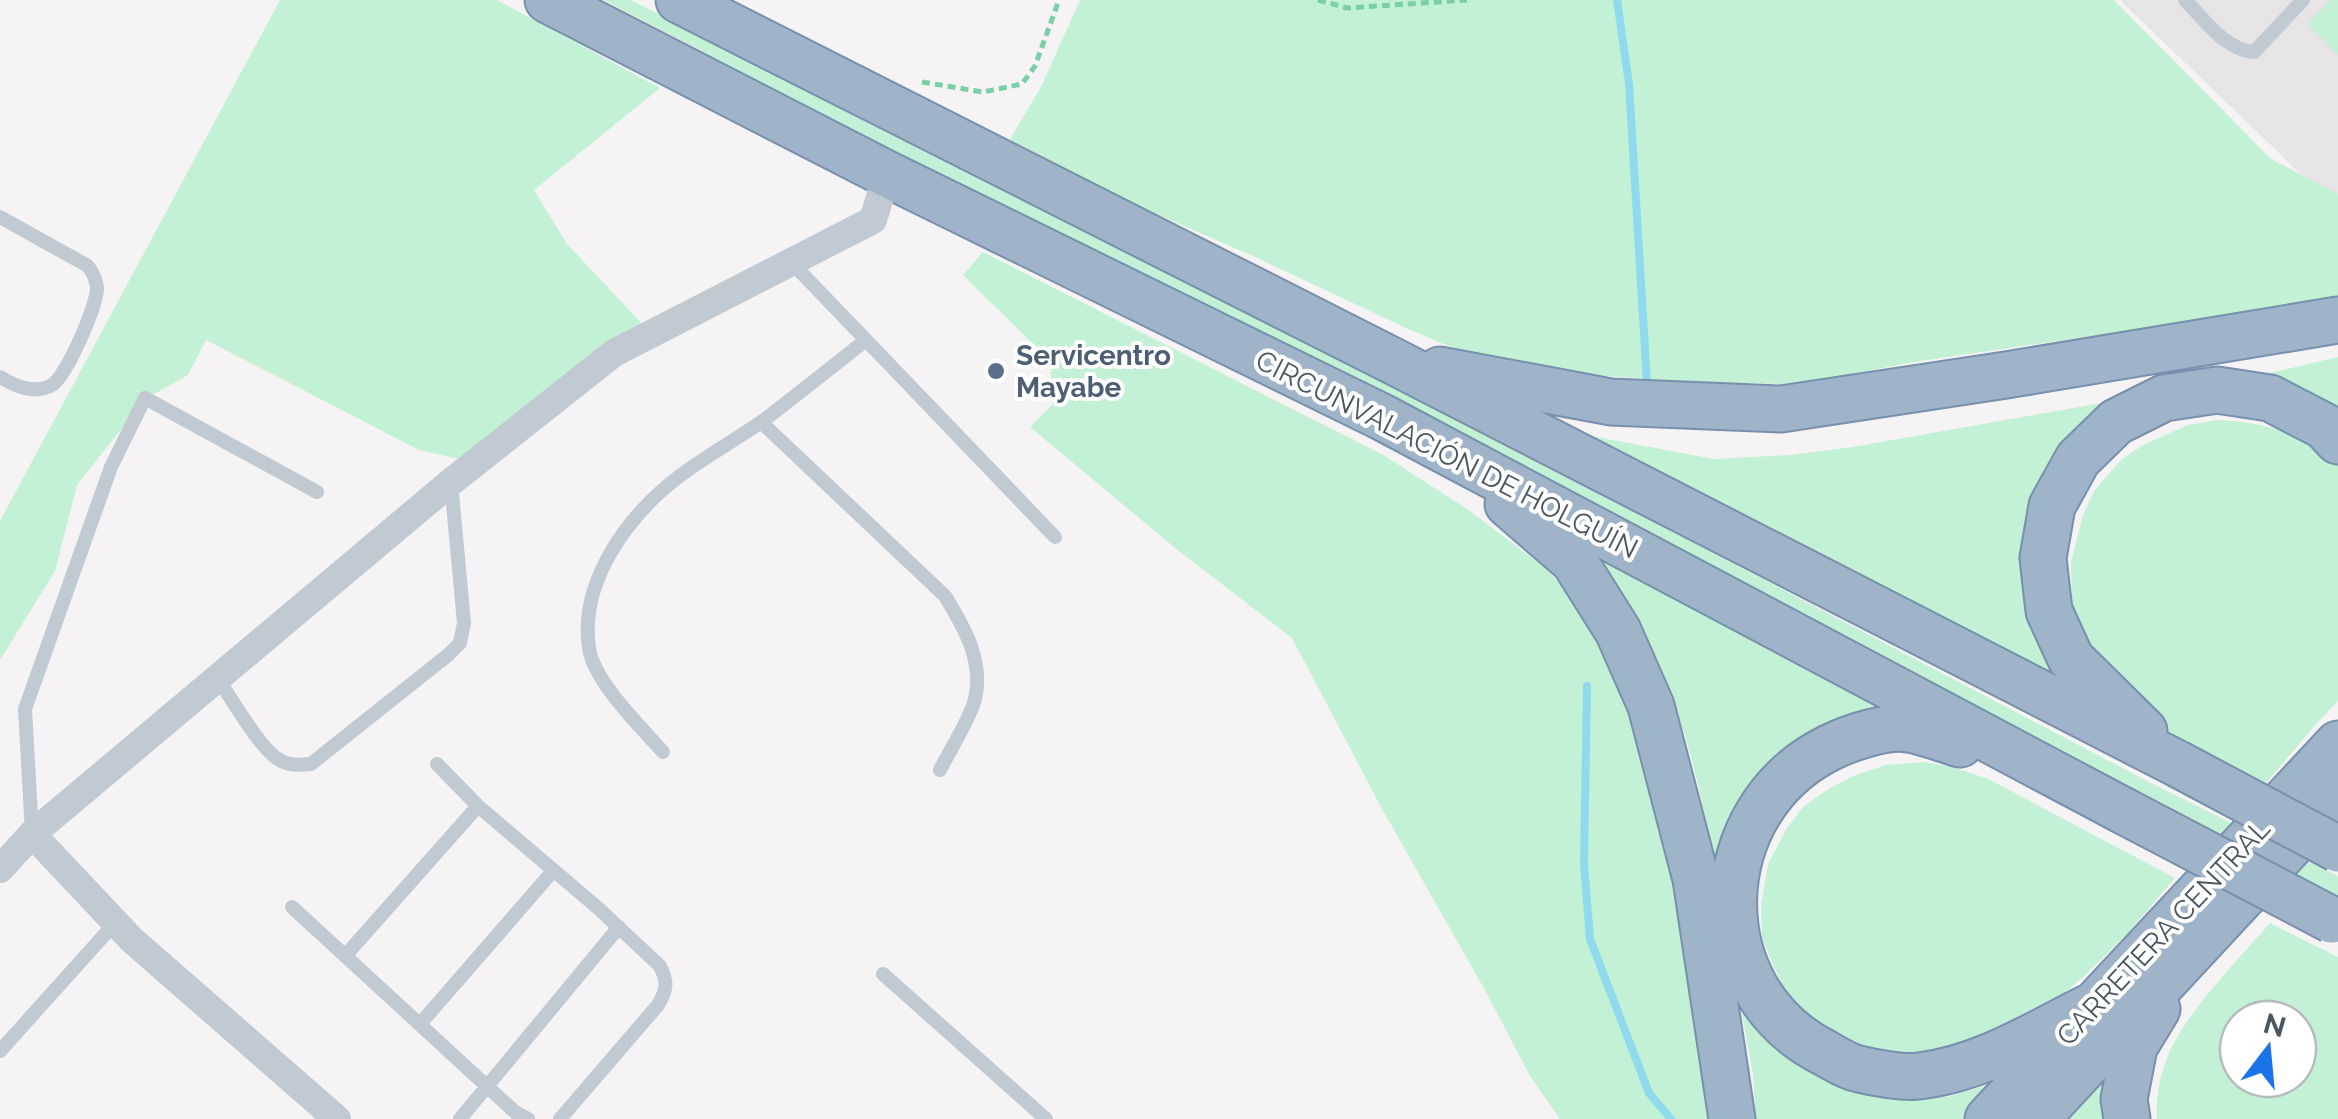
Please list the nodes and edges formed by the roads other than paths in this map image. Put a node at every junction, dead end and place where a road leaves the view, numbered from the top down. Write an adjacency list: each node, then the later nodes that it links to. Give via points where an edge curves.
1 (548, 0): 5 (highway, CIRCUNVALACIÓN DE HOLGUÍN)
2 (678, 0): 10 (highway, CIRCUNVALACIÓN DE HOLGUÍN)
3 (2184, 0): 4 (lane, via 2232,46 2254,52)
4 (2303, 0)
5 (887, 174): 7 (street, via 873,220); 12 (highway, CIRCUNVALACIÓN DE HOLGUÍN)
6 (0, 218): 11 (lane, via 88,266 97,290 52,385 37,390)
7 (792, 264): 9 (lane); 15 (street, via 614,354)
8 (2338, 320): 10 (highway, via 1781,409 1611,402)
9 (866, 340): 13 (lane); 17 (lane)
10 (1393, 361): 22 (highway, CIRCUNVALACIÓN DE HOLGUÍN)
11 (0, 377)
12 (1382, 418): 26 (highway, CIRCUNVALACIÓN DE HOLGUÍN); 47 (highway, via 1507,503 1574,561 1618,631 1650,706 1696,879)
13 (761, 422): 20 (lane, via 678,476 629,523 590,604 589,650 604,682); 23 (lane, via 945,596 964,627 976,662 975,700)
14 (2338, 442): 22 (highway, via 2324,426 2270,398 2216,390 2164,398 2116,422 2078,459 2052,506 2042,558 2049,611 2071,660)
15 (451, 482): 18 (street); 18 (lane, via 464,624 448,655 311,764 296,766 268,750)
16 (317, 492): 27 (lane, via 145,398 111,467 25,708)
17 (1055, 538)
18 (218, 679): 27 (street)
19 (2338, 744): 38 (highway, CARRETERA CENTRAL)
20 (663, 752)
21 (438, 764): 25 (lane)
22 (2178, 764): 28 (highway, CIRCUNVALACIÓN DE HOLGUÍN, bridge)
23 (940, 770)
24 (2338, 794): 35 (highway, CARRETERA CENTRAL)
25 (478, 806): 30 (lane); 36 (lane)
26 (2124, 811): 33 (highway, CIRCUNVALACIÓN DE HOLGUÍN, bridge); 38 (highway, via 1906,728 1853,736 1806,760 1768,797 1742,844 1732,896 1739,949 1761,998 1802,1042 1856,1069 1917,1076 1976,1063)
27 (32, 834): 29 (street); 32 (street)
28 (2338, 849)
29 (0, 869)
30 (553, 871): 34 (lane); 39 (lane)
31 (292, 907): 36 (lane)
32 (116, 922): 40 (lane); 43 (street)
33 (2336, 923)
34 (618, 927): 41 (lane); 46 (lane, via 660,966 666,992)
35 (2194, 949): 49 (highway, CARRETERA CENTRAL); 50 (highway, via 2134,1047)
36 (345, 956): 39 (lane)
37 (884, 974): 42 (lane)
38 (2094, 1006): 48 (highway, CARRETERA CENTRAL)
39 (420, 1024): 41 (lane)
40 (0, 1051)
41 (488, 1085): 44 (lane); 45 (lane)
42 (1041, 1118)
43 (337, 1119)
44 (460, 1119)
45 (528, 1119)
46 (560, 1119)
47 (1732, 1119)
48 (1988, 1119)
49 (2036, 1119)
50 (2127, 1119)

